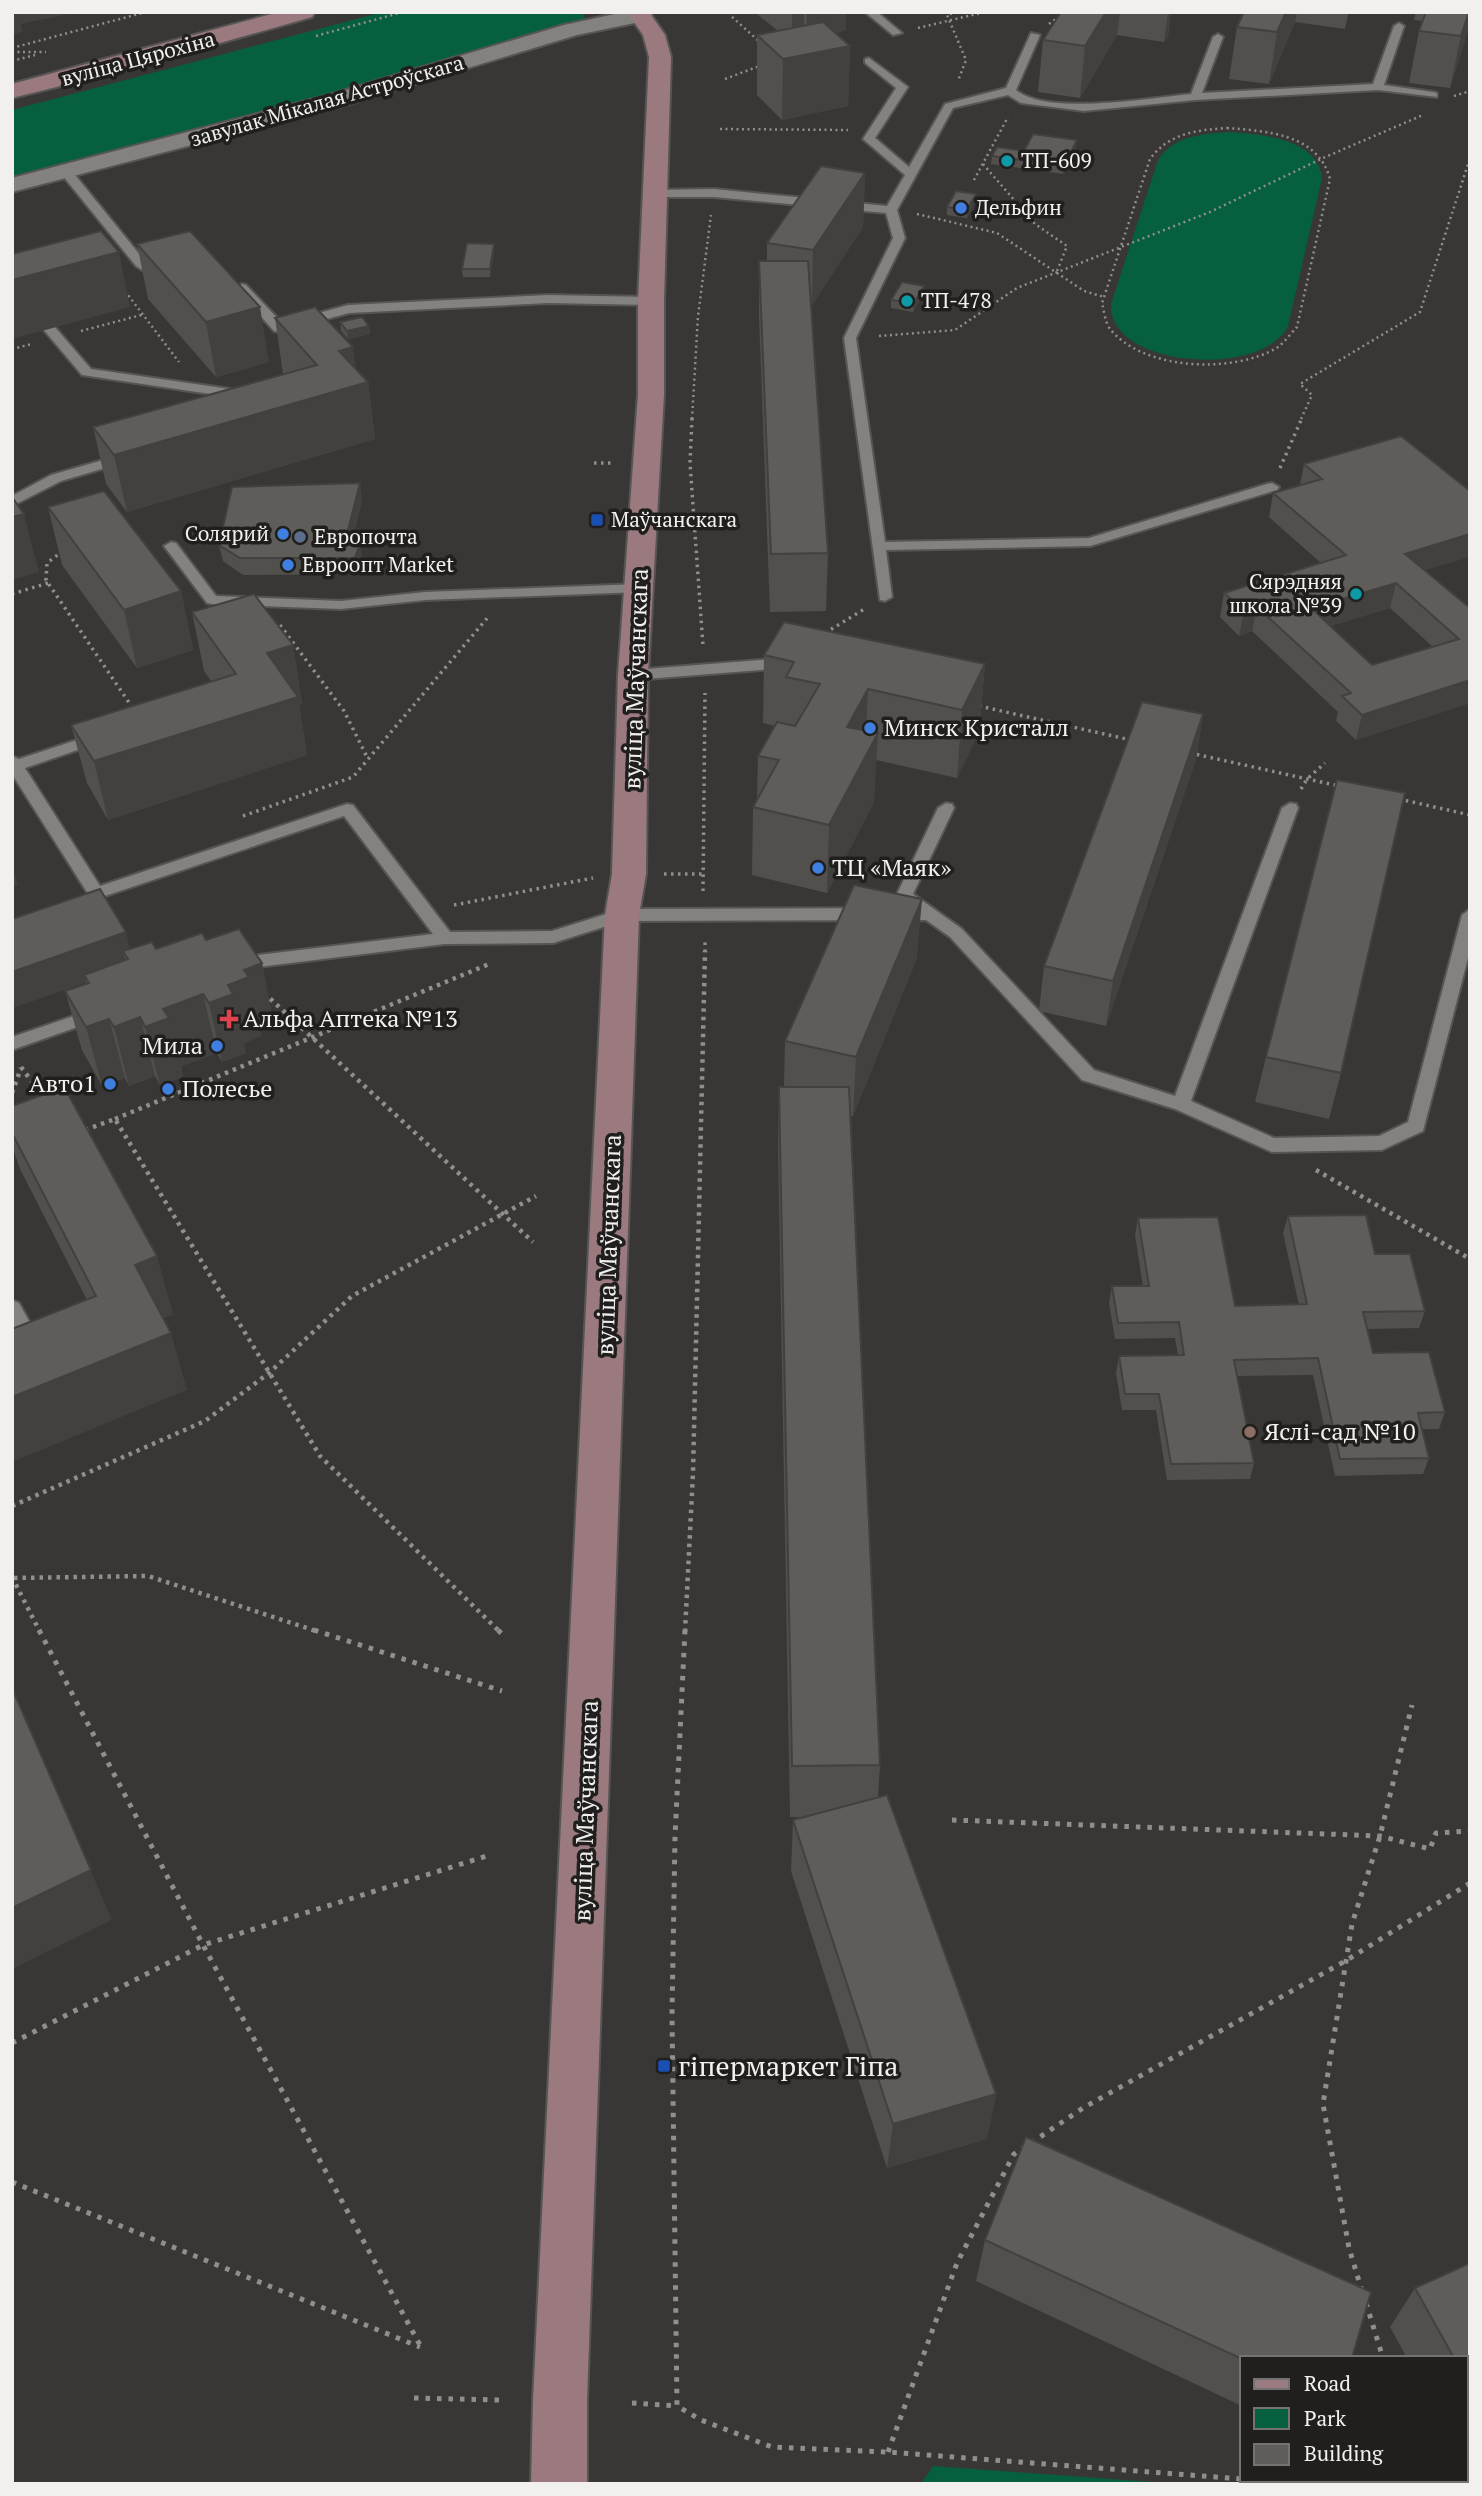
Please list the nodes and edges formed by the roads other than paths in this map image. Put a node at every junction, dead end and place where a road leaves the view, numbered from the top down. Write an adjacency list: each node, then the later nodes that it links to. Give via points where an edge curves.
1 (304, 12): 10 (main road, вуліца Цярохіна)
2 (870, 12): 5 (lane)
3 (639, 14): 14 (street, завулак Мікалая Астроўскага); 17 (main road, вуліца Маўчанскага, via 654,35 660,57)
4 (1399, 26): 9 (lane)
5 (897, 33)
6 (1035, 35): 11 (lane)
7 (1218, 37): 13 (lane)
8 (869, 61): 15 (lane, via 902,87 869,139)
9 (1378, 87): 12 (lane); 13 (lane)
10 (12, 91)
11 (1010, 91): 13 (lane, via 1021,100 1084,108); 15 (lane, via 948,106)
12 (1433, 95)
13 (1195, 97)
14 (67, 173): 16 (street, завулак Мікалая Астроўскага); 19 (lane)
15 (911, 174): 18 (lane)
16 (12, 186)
17 (656, 193): 18 (lane, via 714,193); 23 (main road, вуліца Маўчанскага)
18 (891, 209): 30 (lane, via 899,238 850,338)
19 (140, 263): 20 (lane); 21 (lane, via 147,269)
20 (108, 272)
21 (172, 272)
22 (236, 281): 23 (lane, via 279,328 348,309 548,299)
23 (651, 301): 31 (main road, вуліца Маўчанскага, via 651,394)
24 (49, 329): 25 (lane, via 87,372 245,396)
25 (254, 406)
26 (134, 455): 28 (lane, via 56,478)
27 (1272, 487): 30 (lane, via 1090,541)
28 (12, 502)
29 (171, 546): 31 (lane, via 212,600 341,605 425,596)
30 (880, 547): 32 (lane)
31 (640, 588): 34 (main road, вуліца Маўчанскага)
32 (885, 597)
33 (800, 669): 34 (lane, via 773,664)
34 (633, 675): 40 (main road, вуліца Маўчанскага, via 629,874)
35 (142, 723): 36 (lane)
36 (14, 763): 42 (lane, via 96,892 347,809)
37 (946, 808): 39 (lane, via 904,896)
38 (1290, 808): 46 (lane)
39 (930, 914): 40 (lane); 46 (lane, via 956,933 1088,1075)
40 (622, 915): 42 (lane, via 553,937); 49 (main road, вуліца Маўчанскага)
41 (1470, 915): 46 (lane, via 1416,1126 1382,1143 1272,1145)
42 (445, 938): 43 (lane)
43 (228, 966)
44 (117, 1006): 45 (lane)
45 (14, 1051)
46 (1181, 1104)
47 (12, 1308): 48 (lane, via 25,1332)
48 (12, 1340)
49 (559, 2484)

